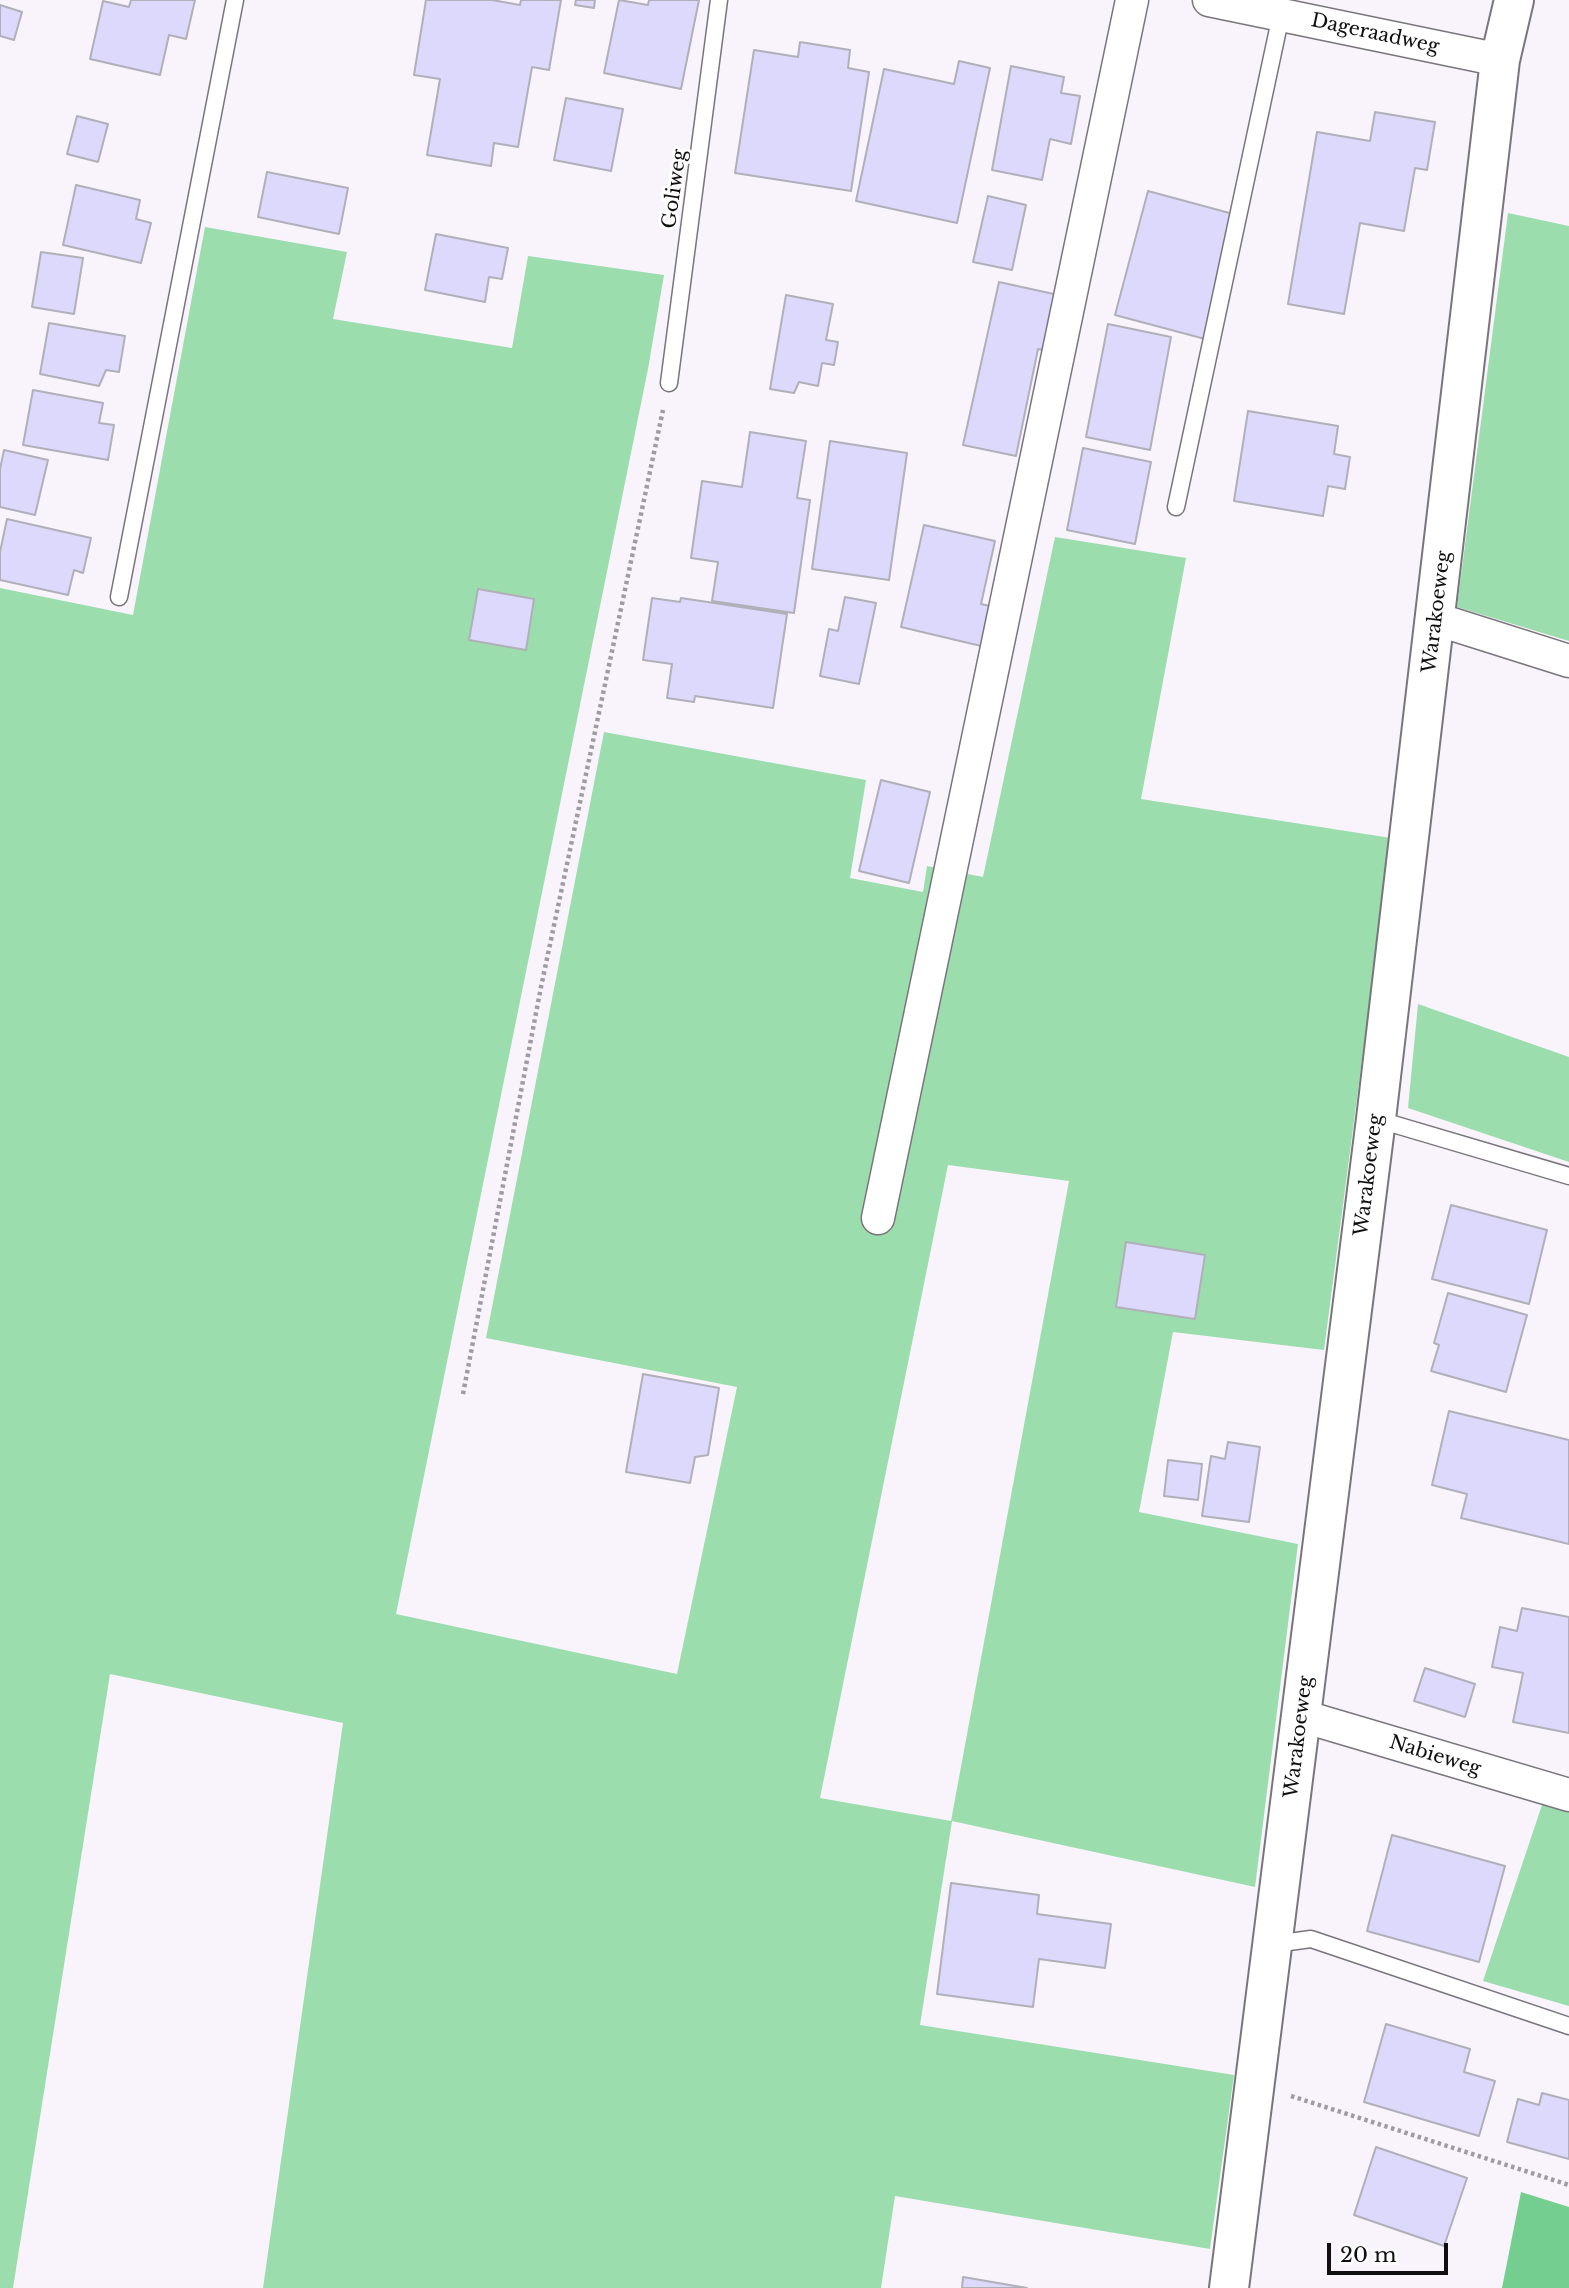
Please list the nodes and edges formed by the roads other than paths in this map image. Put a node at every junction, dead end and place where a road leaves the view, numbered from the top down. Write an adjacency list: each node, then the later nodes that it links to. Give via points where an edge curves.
1 (235, 0): 10 (lane)
2 (719, 0): 8 (lane, Goliweg)
3 (1132, 0): 15 (street)
4 (1209, 0): 6 (street, Dageraadweg)
5 (1514, 0): 7 (street, Warakoeweg)
6 (1281, 15): 7 (street, Dageraadweg); 9 (lane)
7 (1500, 60): 11 (street, Warakoeweg)
8 (669, 383)
9 (1176, 507)
10 (119, 597)
11 (1436, 619): 12 (street); 13 (street, Warakoeweg)
12 (1569, 661)
13 (1376, 1119): 14 (lane); 16 (street, Warakoeweg)
14 (1569, 1176)
15 (878, 1219)
16 (1302, 1716): 17 (street, Nabieweg); 18 (street, Warakoeweg)
17 (1569, 1796)
18 (1274, 1944): 19 (lane, via 1311,1939); 20 (street, Warakoeweg)
19 (1569, 2026)
20 (1228, 2288)

